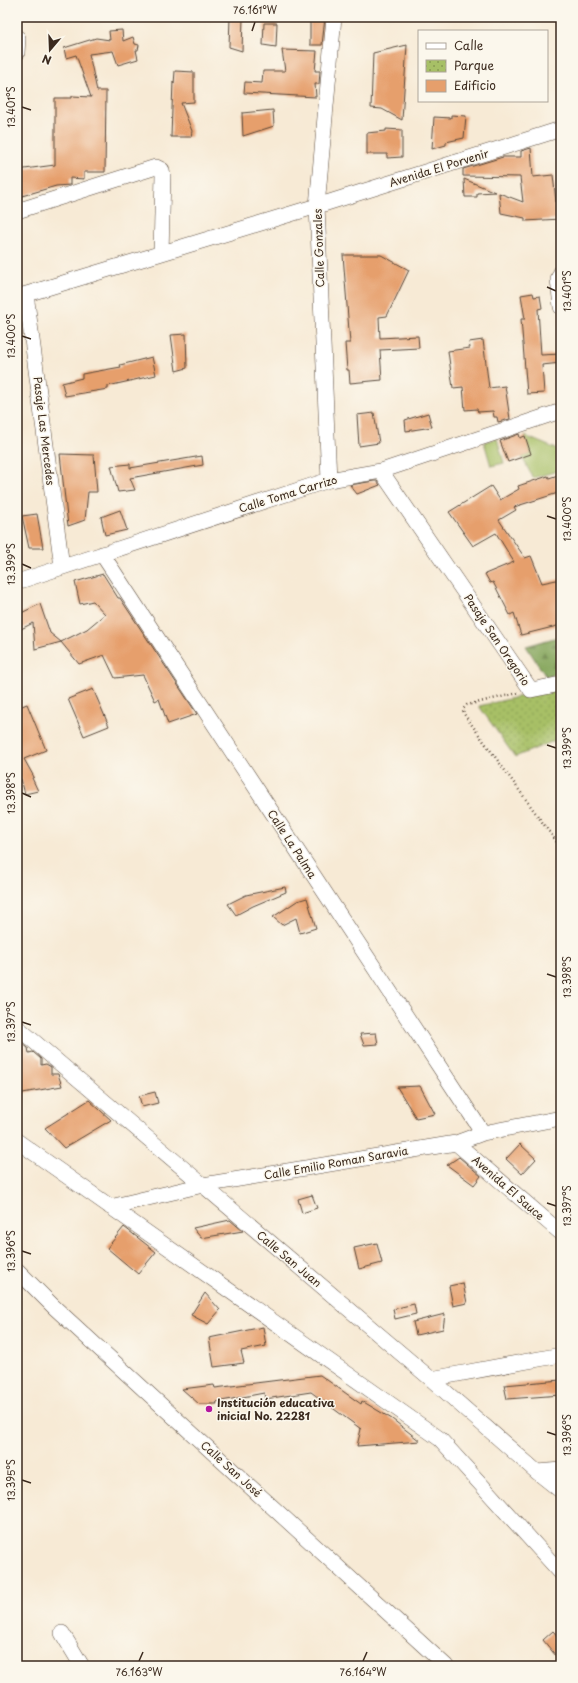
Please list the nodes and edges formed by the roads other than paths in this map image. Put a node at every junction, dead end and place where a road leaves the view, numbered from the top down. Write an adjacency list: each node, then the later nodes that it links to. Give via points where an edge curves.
1 (334, 17): 5 (street, Calle Gonzales)
2 (18, 38): 3 (street)
3 (17, 53)
4 (561, 129): 5 (street, Avenida El Porvenir)
5 (317, 206): 7 (street, Avenida El Porvenir); 13 (street, Calle Gonzales)
6 (17, 211): 7 (street, via 156,168 162,170 163,175)
7 (160, 253): 9 (street, Avenida El Porvenir)
8 (561, 272): 10 (street, via 558,279)
9 (22, 295): 15 (street, Pasaje Las Mercedes)
10 (561, 306)
11 (561, 411): 12 (street, Calle Toma Carrizo)
12 (381, 471): 13 (street, Calle Toma Carrizo); 17 (street, Pasaje San Oregorio, via 530,690)
13 (329, 480): 14 (street, Calle Toma Carrizo)
14 (102, 554): 15 (street, Calle Toma Carrizo); 20 (street, Calle La Palma)
15 (62, 567): 16 (street, Calle Toma Carrizo)
16 (17, 582)
17 (561, 684)
18 (17, 1027): 23 (street, Calle San Juan)
19 (561, 1118): 20 (street, Calle Emilio Roman Saravia)
20 (484, 1133): 22 (street, Calle Emilio Roman Saravia)
21 (17, 1141): 24 (street)
22 (456, 1143): 23 (street, Calle Emilio Roman Saravia); 25 (street, Avenida El Sauce)
23 (203, 1185): 24 (street, Calle Emilio Roman Saravia); 28 (street, Calle San Juan)
24 (110, 1207): 32 (street, via 440,1439)
25 (558, 1228)
26 (17, 1270): 35 (street, Calle San José, via 54,1307)
27 (561, 1355): 28 (street)
28 (430, 1379): 30 (street, Calle San Juan)
29 (561, 1470): 30 (street)
30 (537, 1472): 31 (street, Calle San Juan)
31 (561, 1491)
32 (561, 1573)
33 (62, 1634): 34 (street)
34 (82, 1666)
35 (446, 1666)

